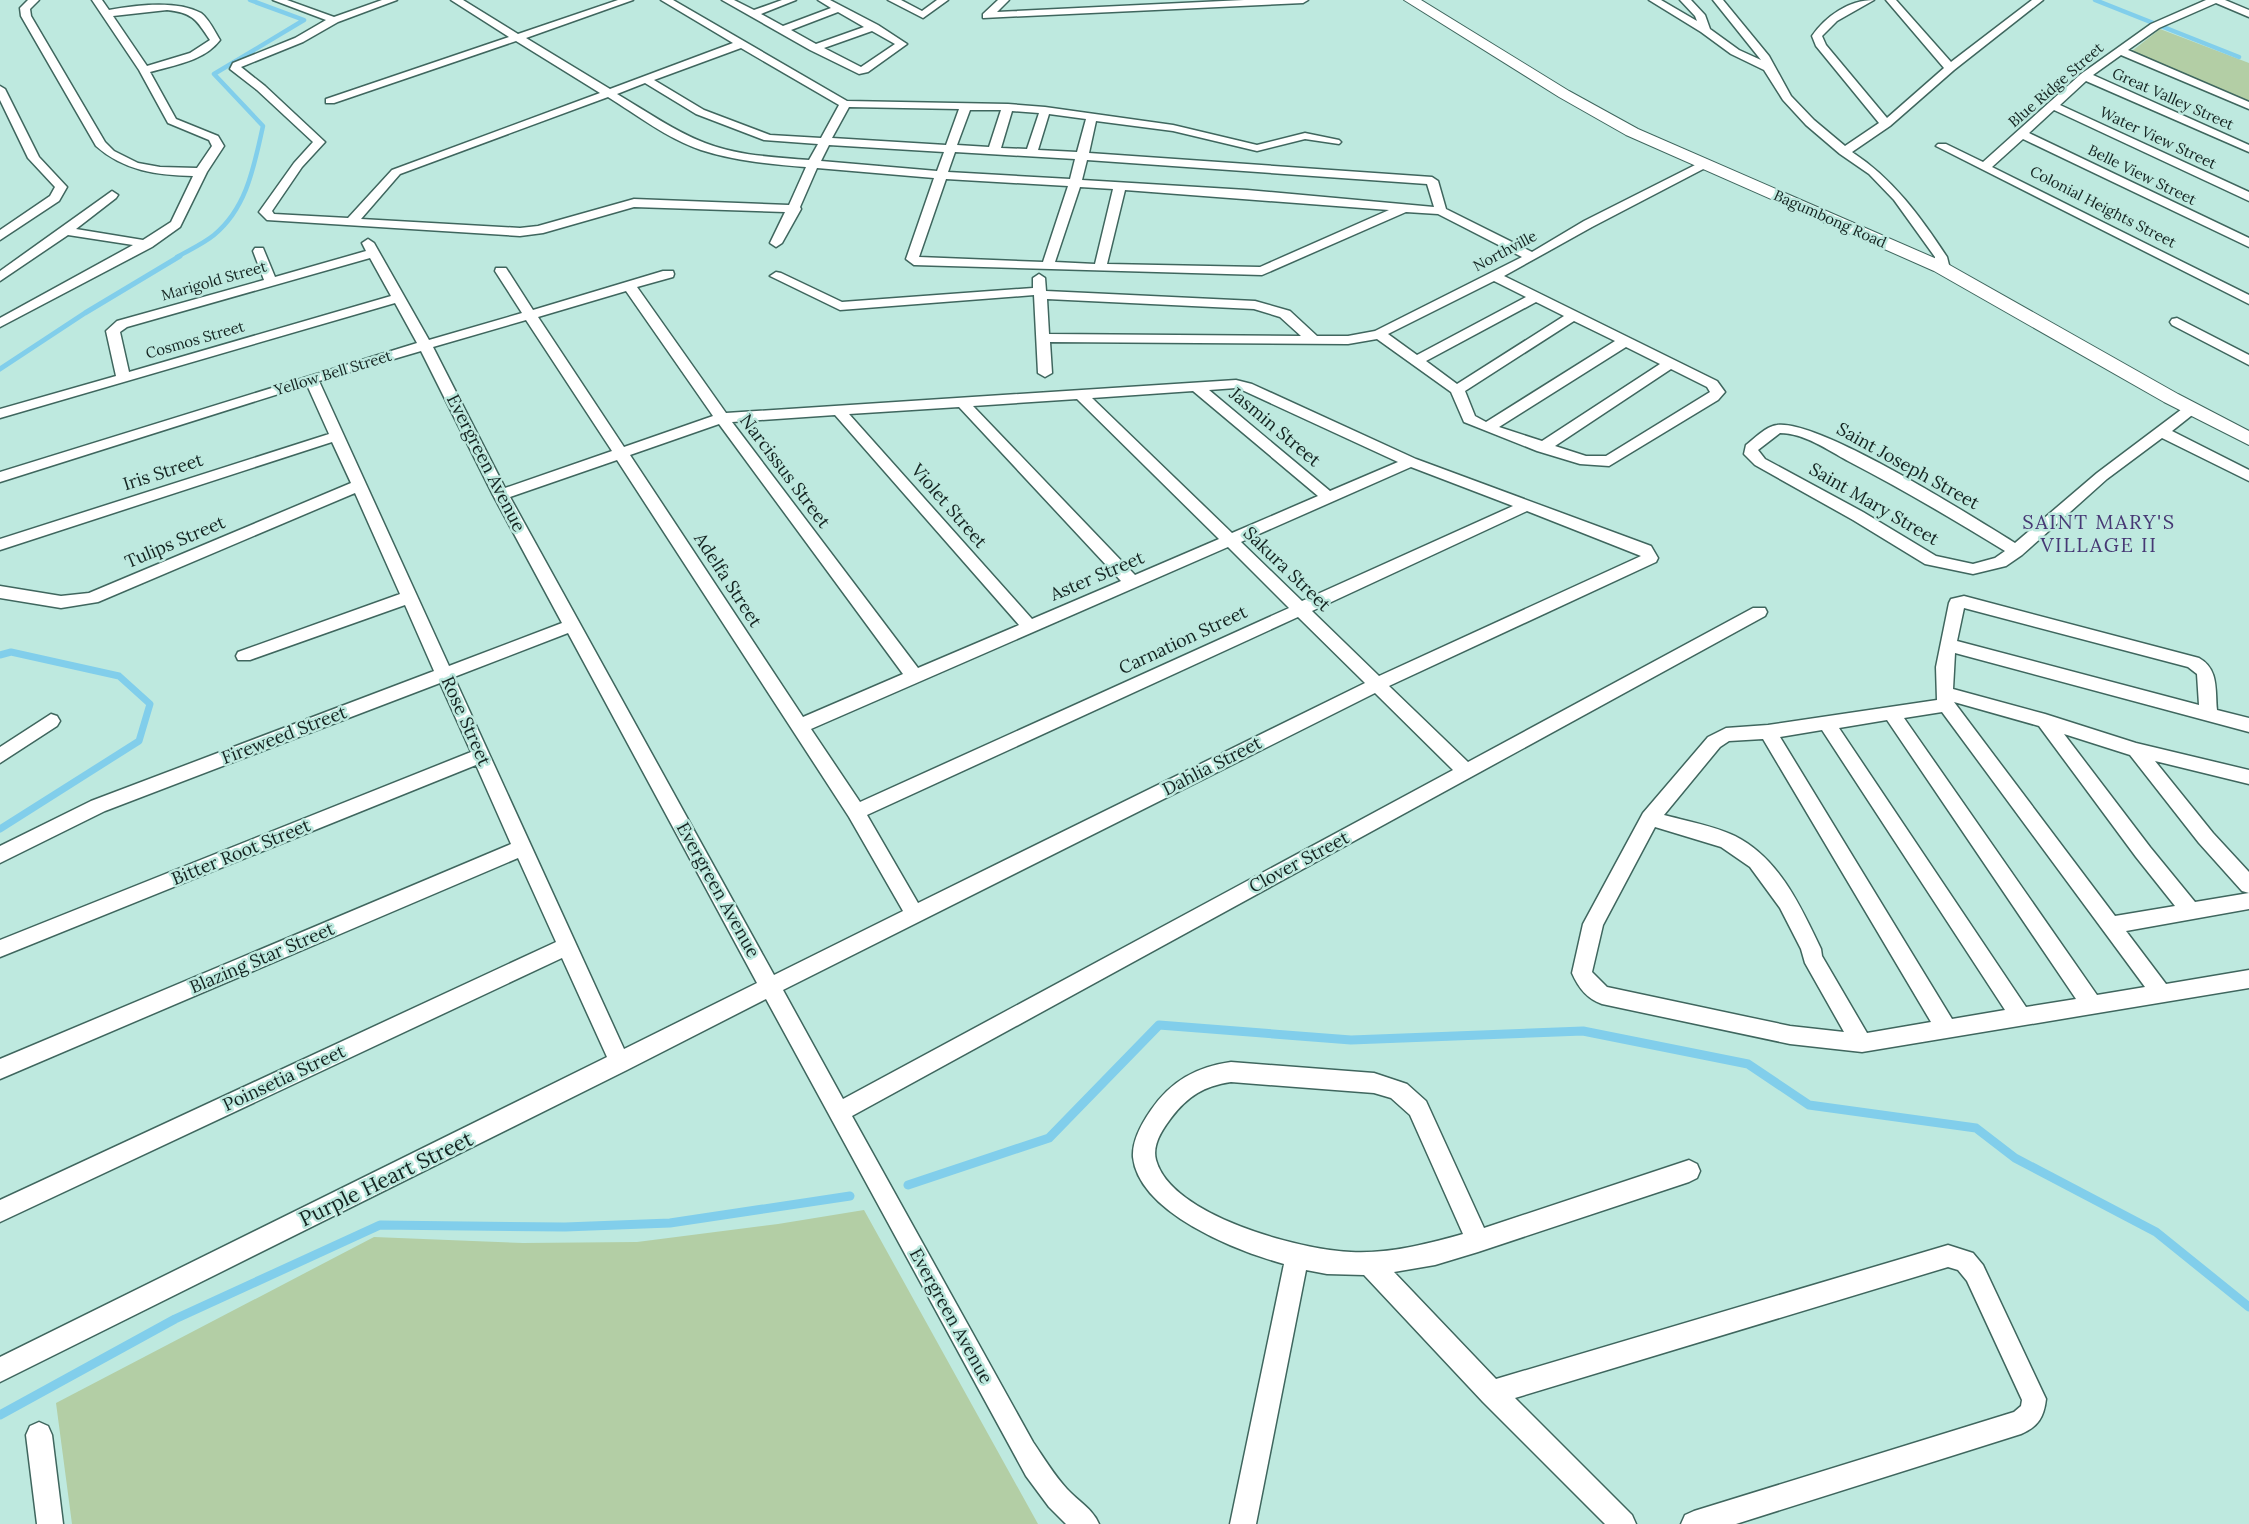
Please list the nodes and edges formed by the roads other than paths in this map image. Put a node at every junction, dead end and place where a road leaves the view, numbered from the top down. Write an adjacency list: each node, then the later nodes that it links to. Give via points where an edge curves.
1 (34, 0): 71 (street, via 25,8 26,16 99,144 125,163 159,171)
2 (97, 0): 30 (street)
3 (278, 0): 33 (street)
4 (392, 0): 33 (street)
5 (456, 0): 37 (street)
6 (628, 0): 37 (street)
7 (666, 0): 38 (street)
8 (727, 0): 31 (street)
9 (790, 0): 31 (street)
10 (823, 0): 28 (street)
11 (893, 0): 12 (street, via 920,14 927,14)
12 (944, 0)
13 (1004, 0): 29 (street, via 987,15)
14 (1068, 0): 29 (street)
15 (1303, 0): 24 (street)
16 (1411, 0): 69 (main road, Bagumbong Road, via 1612,121)
17 (1654, 0): 36 (street)
18 (1685, 0): 36 (street, via 1700,15)
19 (1718, 0): 42 (street, via 1765,58)
20 (1869, 0): 56 (street, via 1833,18 1817,36 1821,46)
21 (1891, 0): 41 (street)
22 (2038, 0): 41 (street)
23 (2216, 0): 32 (street); 40 (street, Blue Ridge Street, via 2158,25)
24 (1277, 1): 25 (street)
25 (1221, 2): 26 (street)
26 (1168, 4): 27 (street)
27 (1116, 5): 29 (street)
28 (838, 9): 34 (street); 35 (street)
29 (1071, 12)
30 (106, 14): 43 (street); 43 (street, via 154,4 185,7 199,16 215,40 193,55)
31 (753, 14): 35 (street)
32 (2249, 14)
33 (334, 20): 81 (street, via 235,69 319,142 298,165 266,215)
34 (874, 27): 39 (street); 39 (street, via 902,44 864,70)
35 (781, 30): 39 (street)
36 (1705, 30): 42 (street)
37 (518, 37): 47 (street); 48 (street)
38 (741, 44): 45 (street); 49 (street)
39 (814, 48)
40 (2120, 51): 44 (street, Blue Ridge Street); 50 (street)
41 (1950, 68): 56 (street)
42 (1768, 69): 65 (street, via 1792,106)
43 (144, 70): 71 (street, via 172,121 217,141 218,146)
44 (2085, 76): 51 (street, Blue Ridge Street); 62 (street, Great Valley Street)
45 (647, 80): 47 (street); 58 (street, via 700,112 736,128 768,138)
46 (0, 89): 83 (street, via 34,158 61,187 55,198)
47 (609, 93): 68 (street, via 679,136 705,147 755,159); 81 (street, via 396,172)
48 (330, 101)
49 (846, 104): 52 (street); 58 (street, via 840,122)
50 (2249, 105)
51 (2054, 106): 57 (street, Blue Ridge Street); 77 (street, Water View Street)
52 (965, 107): 53 (street); 63 (street)
53 (1008, 107): 54 (street); 64 (street)
54 (1045, 110): 55 (street); 66 (street)
55 (1092, 116): 61 (street, via 1173,128); 67 (street)
56 (1886, 124): 65 (street)
57 (2022, 134): 70 (street, Blue Ridge Street); 85 (street, Belle View Street)
58 (825, 141): 63 (street); 68 (street)
59 (1335, 142): 61 (street, via 1305,136)
60 (1942, 146): 70 (street, Colonial Heights Street)
61 (1257, 148): 73 (street)
62 (2249, 149)
63 (949, 150): 64 (street); 72 (street)
64 (994, 152): 66 (street)
65 (1844, 152): 91 (street, via 1866,165 1911,214 1941,257)
66 (1030, 154): 67 (street)
67 (1082, 157): 73 (street); 74 (street)
68 (815, 164): 72 (street); 79 (street)
69 (1705, 164): 89 (street, Northville); 91 (main road, Bagumbong Road)
70 (1986, 166): 103 (street, Colonial Heights Street)
71 (201, 172): 86 (street, via 176,224)
72 (941, 175): 74 (street); 90 (street, via 914,261)
73 (1248, 181): 75 (street); 78 (street); 80 (street, via 1432,181)
74 (1075, 184): 75 (street); 90 (street)
75 (1120, 187): 92 (street)
76 (112, 195): 82 (street)
77 (2249, 197)
78 (1407, 207): 80 (street); 92 (street, via 1268,270)
79 (795, 209): 81 (street, via 634,203 520,232); 84 (street)
80 (1441, 211): 89 (street)
81 (353, 220)
82 (66, 231): 86 (street); 97 (street)
83 (0, 236)
84 (776, 243)
85 (2249, 243)
86 (148, 244): 107 (street)
87 (371, 248): 98 (street, Marigold Street); 102 (street, Evergreen Avenue)
88 (259, 251): 98 (street)
89 (1532, 257): 96 (street, Northville)
90 (1048, 265): 92 (street)
91 (1940, 267): 123 (main road, Bagumbong Road)
92 (1101, 268)
93 (501, 271): 104 (street, Adelfa Street)
94 (668, 274): 99 (street, Yellow Bell Street)
95 (777, 276): 100 (street, via 840,306)
96 (1494, 276): 101 (street); 108 (street, Northville)
97 (0, 277)
98 (271, 282): 117 (street, Marigold Street, via 117,327 113,331)
99 (629, 286): 104 (street, Yellow Bell Street); 126 (street, Narcissus Street)
100 (1040, 288): 109 (street, via 1255,305 1285,314); 110 (street)
101 (1535, 297): 105 (street); 113 (street)
102 (399, 298): 112 (street, Evergreen Avenue); 117 (street, Cosmos Street)
103 (2249, 300)
104 (530, 315): 112 (street, Yellow Bell Street); 132 (street, Adelfa Street)
105 (1573, 316): 111 (street); 120 (street)
106 (2177, 322): 114 (street)
107 (0, 324)
108 (1379, 334): 109 (street, Northville, via 1348,340); 113 (street)
109 (1312, 338): 110 (street, Northville)
110 (1043, 339): 116 (street)
111 (1624, 342): 115 (street); 127 (street)
112 (426, 345): 118 (street, Yellow Bell Street); 138 (street, Evergreen Avenue)
113 (1417, 360): 120 (street)
114 (2249, 361)
115 (1669, 364): 131 (street); 131 (street, via 1712,384 1718,392 1609,461 1585,461)
116 (1045, 373)
117 (123, 378): 125 (street, Cosmos Street)
118 (311, 379): 129 (street, Rose Street); 136 (street, Yellow Bell Street)
119 (1196, 386): 121 (street); 133 (street, via 1247,387); 139 (street, Jasmin Street)
120 (1457, 390): 127 (street, via 1469,419)
121 (1080, 394): 122 (street); 141 (street, Sakura Street)
122 (962, 402): 124 (street); 144 (street)
123 (2191, 409): 128 (street); 130 (main road, Bagumbong Road)
124 (839, 411): 126 (street); 150 (street, Violet Street)
125 (0, 414)
126 (722, 418): 132 (street); 154 (street, Narcissus Street)
127 (1487, 428): 131 (street)
128 (2161, 431): 135 (street); 143 (street)
129 (337, 436): 137 (street, Rose Street); 142 (street, Iris Street)
130 (2249, 439)
131 (1542, 448)
132 (620, 452): 138 (street); 163 (street, Adelfa Street)
133 (1411, 462): 139 (street, Aster Street); 140 (street)
134 (1760, 462): 143 (street, Saint Mary Street, via 1931,560 1973,569 2000,562); 143 (street, Saint Joseph Street, via 1751,454 1751,448 1777,429 1816,438 1888,474)
135 (2249, 476)
136 (0, 477)
137 (360, 485): 145 (street, Tulips Street, via 92,598 62,602); 146 (street, Rose Street)
138 (501, 495): 149 (street, Evergreen Avenue)
139 (1328, 497): 141 (street, Aster Street)
140 (1526, 506): 147 (street, Carnation Street); 155 (street, Dahlia Street, via 1645,550 1650,558)
141 (1230, 540): 144 (street, Aster Street); 147 (street, Sakura Street)
142 (0, 545)
143 (2016, 551)
144 (1132, 582): 150 (street, Aster Street)
145 (0, 592)
146 (410, 597): 152 (street); 153 (street, Rose Street)
147 (1300, 608): 155 (street, Sakura Street); 170 (street, Carnation Street)
148 (1759, 612): 168 (street, Clover Street)
149 (573, 625): 153 (street, Fireweed Street); 182 (street, Evergreen Avenue)
150 (1029, 626): 154 (street, Aster Street)
151 (1949, 645): 156 (street); 158 (street); 158 (street, via 1957,603 1964,602 2193,662 2206,674)
152 (244, 656)
153 (445, 674): 167 (street, Rose Street); 173 (street, Fireweed Street, via 98,806)
154 (914, 676): 163 (street, Aster Street)
155 (1377, 684): 168 (street, Sakura Street); 177 (street, Dahlia Street)
156 (1945, 699): 157 (street); 160 (street); 178 (street)
157 (1891, 712): 161 (street); 184 (street)
158 (2208, 714): 162 (street)
159 (51, 721): 166 (street)
160 (2045, 721): 165 (street); 176 (street)
161 (1826, 723): 164 (street); 185 (street)
162 (2249, 724)
163 (800, 726): 170 (street, Adelfa Street)
164 (1768, 732): 171 (street, via 1726,735 1714,742); 186 (street)
165 (2136, 750): 169 (street); 174 (street)
166 (2, 752)
167 (482, 755): 172 (street, Rose Street); 180 (street, Bitter Root Street)
168 (1467, 772): 190 (street, Clover Street)
169 (2249, 777)
170 (856, 812): 177 (street, Adelfa Street)
171 (1650, 818): 187 (street, via 1727,841 1763,866); 187 (street, via 1593,924 1582,973 1590,986 1602,995 1766,1030)
172 (523, 847): 179 (street, Rose Street); 189 (street, Blazing Star Street)
173 (0, 855)
174 (2249, 885)
175 (2249, 901): 176 (street)
176 (2191, 911): 178 (street)
177 (915, 915): 182 (street, Dahlia Street)
178 (2112, 925): 183 (street)
179 (568, 946): 188 (street, Rose Street); 192 (street, Poinsetia Street)
180 (0, 949)
181 (2249, 979): 183 (street)
182 (771, 988): 188 (street, Purple Heart Street); 190 (street, Evergreen Avenue)
183 (2162, 994): 184 (street)
184 (2091, 1004): 185 (street)
185 (2022, 1018): 186 (street)
186 (1947, 1030): 187 (street)
187 (1862, 1043)
188 (620, 1062): 196 (street, Purple Heart Street)
189 (0, 1069)
190 (839, 1112): 200 (street, Evergreen Avenue, via 1021,1443 1066,1510)
191 (1689, 1171): 193 (street)
192 (0, 1211)
193 (1478, 1241): 194 (street, via 1426,1125 1407,1095 1374,1083 1231,1072 1189,1083 1173,1098 1145,1144 1146,1164 1159,1185 1186,1212 1221,1230); 195 (street, via 1408,1259)
194 (1297, 1256): 195 (street); 201 (street)
195 (1370, 1264): 197 (street)
196 (0, 1370)
197 (1492, 1392): 202 (street); 203 (street, via 1948,1256 1965,1261 1975,1273 2034,1399 2032,1412 2020,1422)
198 (39, 1435): 199 (street)
199 (50, 1524)
200 (1086, 1524)
201 (1243, 1524)
202 (1623, 1524)
203 (1694, 1524)

